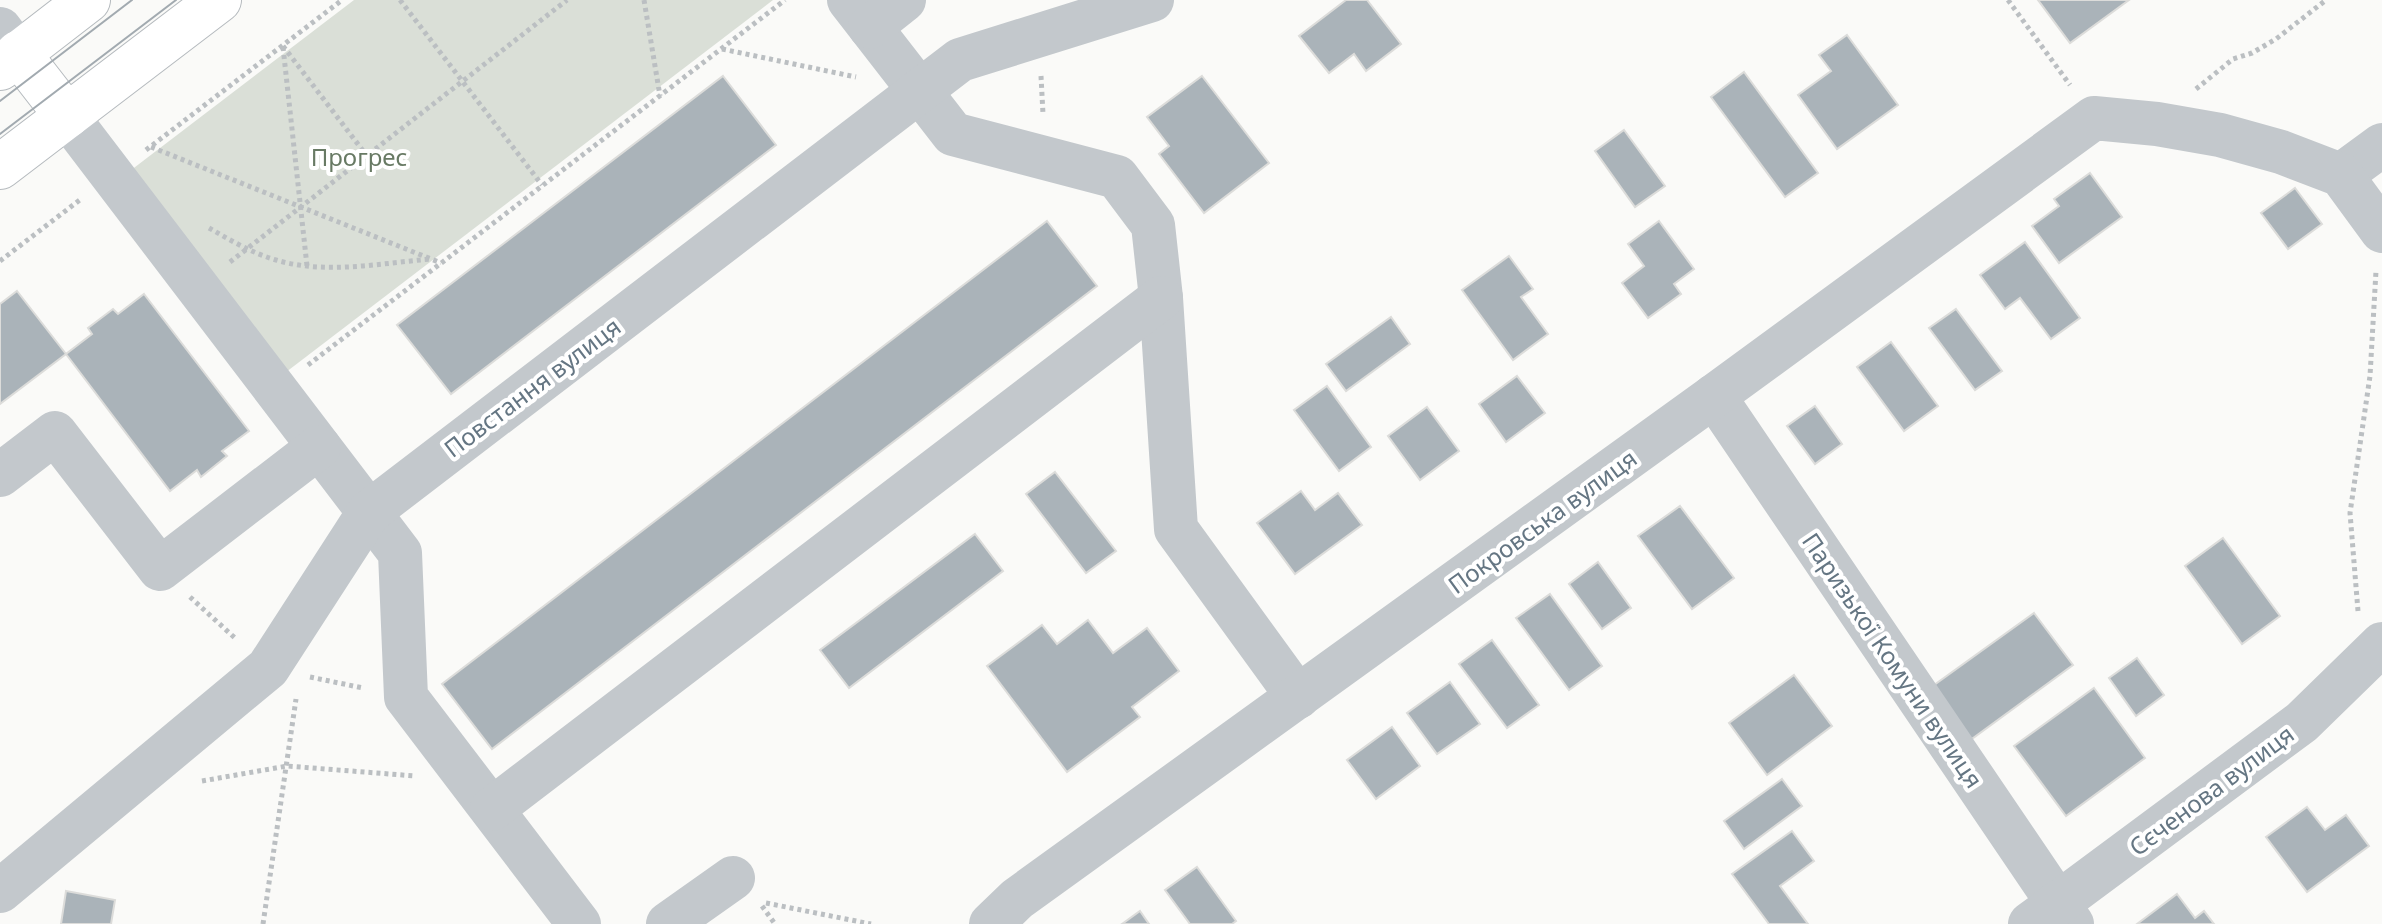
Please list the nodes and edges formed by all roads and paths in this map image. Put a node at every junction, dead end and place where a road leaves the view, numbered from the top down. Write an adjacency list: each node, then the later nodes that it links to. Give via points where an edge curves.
1 (88, 0): 18 (main road)
2 (219, 0): 23 (main road)
3 (342, 0): 16 (path)
4 (400, 0): 20 (path)
5 (567, 0): 20 (path)
6 (644, 0): 22 (path)
7 (785, 0): 17 (path)
8 (904, 0): 14 (street)
9 (1152, 0): 15 (street, Повстання вулиця)
10 (2008, 0): 13 (path)
11 (2015, 0): 13 (path)
12 (2326, 0): 25 (path, via 2276,39 2217,70)
13 (2014, 8): 24 (path)
14 (860, 13): 21 (street)
15 (1051, 30): 21 (street, Повстання вулиця, via 960,60); 29 (path, via 1041,74 1043,119)
16 (283, 46): 27 (path); 28 (path); 34 (path)
17 (722, 49): 19 (path); 22 (path)
18 (6, 50): 23 (main road)
19 (859, 78)
20 (462, 81): 28 (path); 33 (path)
21 (920, 91): 29 (street, via 953,134); 48 (street, Повстання вулиця)
22 (660, 96): 33 (path)
23 (67, 116): 30 (main road); 32 (street)
24 (2094, 118): 25 (street); 45 (street, Покровська вулиця)
25 (2157, 124): 31 (street, via 2220,135)
26 (2382, 145): 31 (street)
27 (150, 147): 32 (path); 34 (path)
28 (367, 156): 34 (path)
29 (1058, 162): 43 (street, via 1117,177 1153,225)
30 (0, 167)
31 (2341, 175): 36 (street)
32 (112, 176): 39 (path); 42 (street)
33 (542, 185): 40 (path)
34 (301, 207): 37 (path); 38 (path); 41 (path)
35 (207, 227): 37 (path)
36 (2380, 228): 50 (path, via 2370,376 2350,513)
37 (247, 249): 41 (path); 42 (path)
38 (431, 259): 40 (path); 41 (path)
39 (0, 261)
40 (441, 263): 44 (path)
41 (307, 266)
42 (198, 287): 44 (street)
43 (1161, 298): 53 (street, via 1176,529); 55 (street)
44 (276, 390): 46 (street)
45 (1714, 396): 53 (street, Покровська вулиця); 58 (street, Паризької Комуни вулиця)
46 (319, 447): 48 (street); 49 (street)
47 (0, 475): 49 (street, via 55,433)
48 (369, 512): 51 (street, Повстання вулиця); 52 (street, via 400,553)
49 (160, 569): 51 (path)
50 (2372, 653): 58 (street, Сєченова вулиця, via 2302,722)
51 (284, 672): 52 (path); 54 (path); 57 (street, Повстання вулиця)
52 (406, 697): 55 (street)
53 (1298, 697): 64 (street, Покровська вулиця, via 1017,899)
54 (287, 766): 55 (path); 59 (path)
55 (481, 795): 60 (street)
56 (733, 878): 61 (street)
57 (0, 891)
58 (2053, 917)
59 (263, 924)
60 (579, 924)
61 (668, 924)
62 (775, 924): 63 (path, via 759,902)
63 (871, 924)
64 (991, 924)

